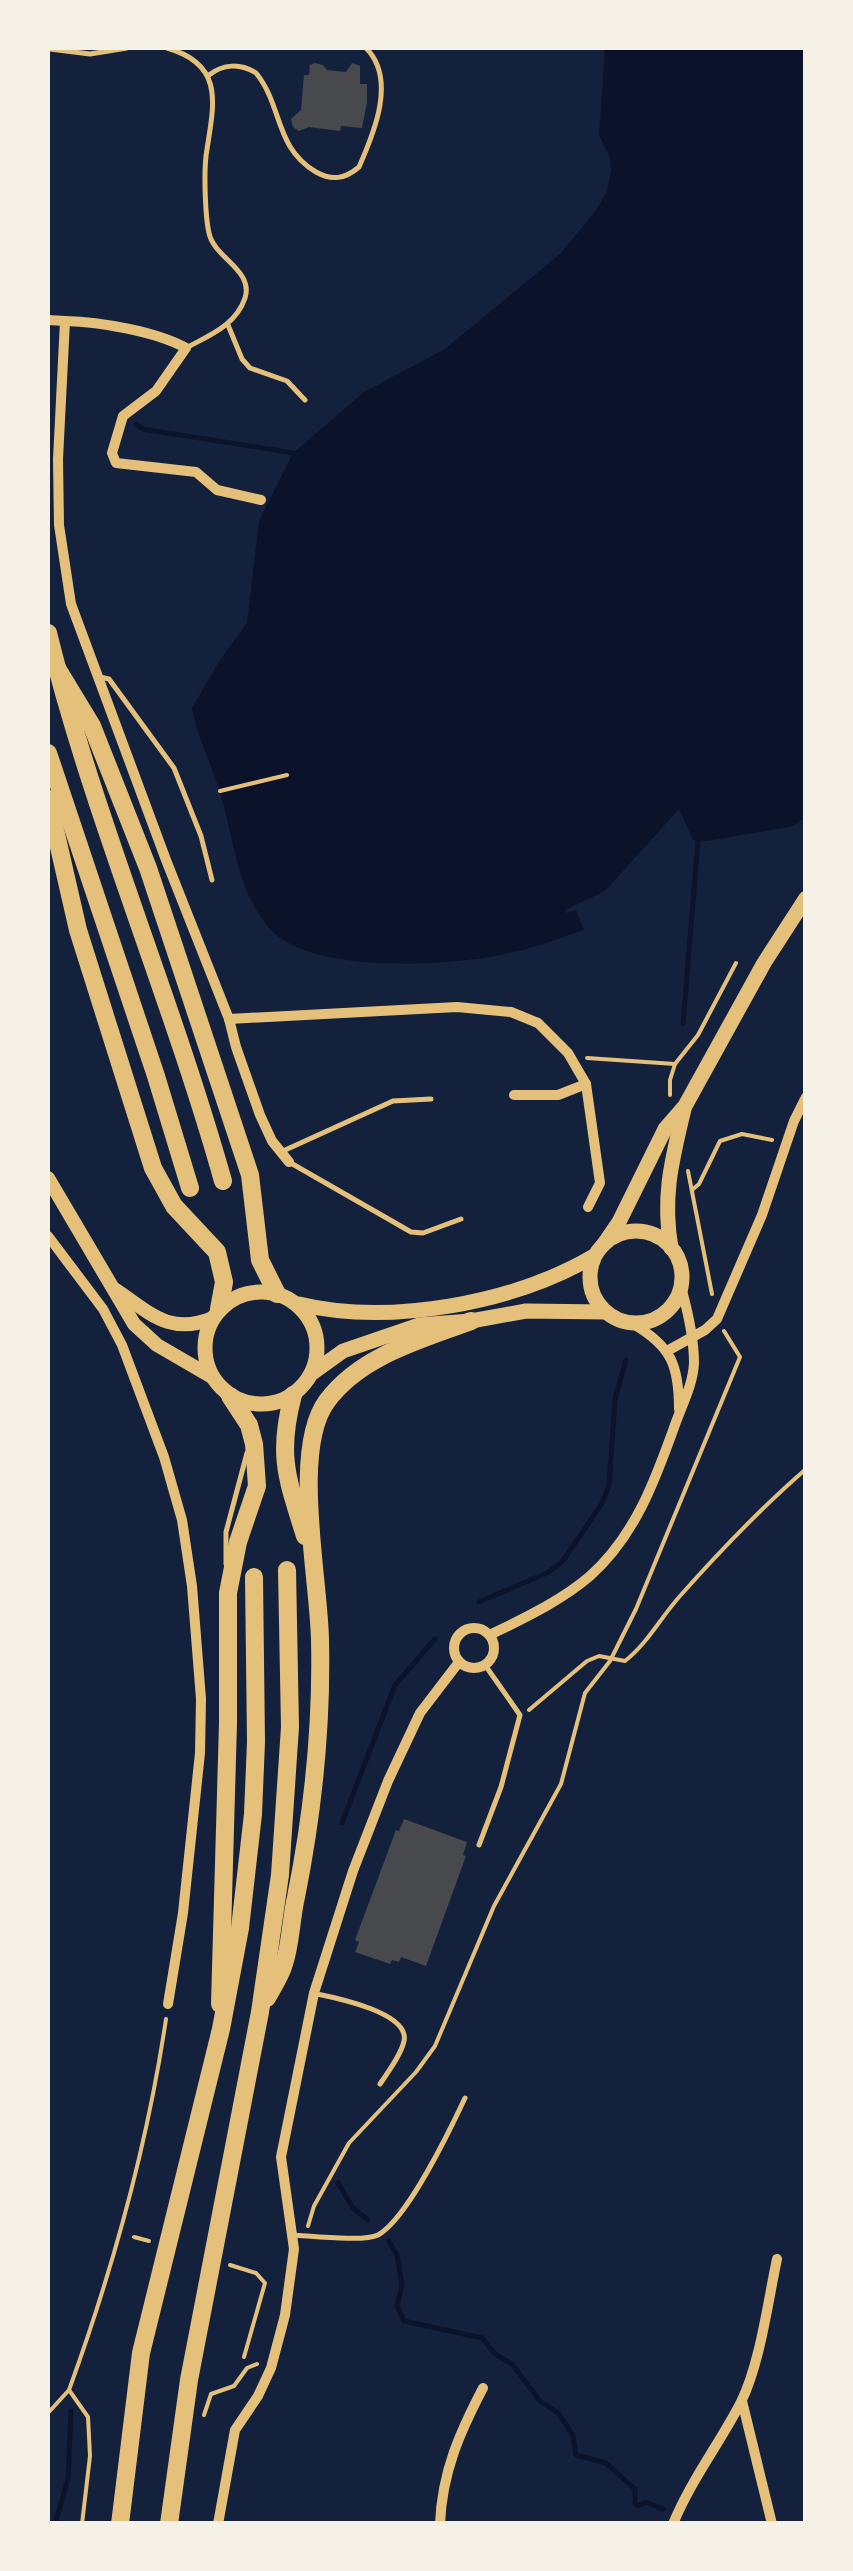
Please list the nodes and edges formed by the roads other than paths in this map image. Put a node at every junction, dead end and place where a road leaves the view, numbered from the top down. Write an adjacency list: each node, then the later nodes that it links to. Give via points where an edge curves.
1 (128, 48): 4 (lane, via 90,54)
2 (167, 48): 5 (lane, via 190,57)
3 (366, 48): 5 (lane, via 382,79 378,109 361,162 341,178 327,178 294,154 256,72 239,65)
4 (50, 49)
5 (209, 76): 8 (lane, via 209,234 247,288)
6 (48, 320): 7 (street)
7 (65, 321): 9 (street); 14 (street, via 60,540 71,604)
8 (228, 325): 9 (lane); 10 (lane, via 250,368 287,381)
9 (186, 348): 11 (street, via 156,391 123,416 112,453 116,463 196,472 217,490)
10 (306, 400)
11 (261, 500)
12 (48, 632): 13 (highway)
13 (56, 665): 27 (highway); 36 (highway, via 92,726 148,868 250,1175 260,1260)
14 (97, 676): 17 (lane, via 110,679 174,768); 19 (street)
15 (48, 754): 28 (highway)
16 (48, 800): 39 (highway, via 78,930 152,1168 174,1206 218,1252 224,1282)
17 (212, 880)
18 (806, 898): 24 (main road)
19 (229, 1018): 20 (street, via 511,1012 538,1023 568,1053); 25 (street, via 260,1116)
20 (586, 1084): 21 (street, via 558,1095); 29 (street, via 600,1184)
21 (514, 1095)
22 (806, 1097): 42 (street, via 717,1319)
23 (431, 1099): 25 (lane, via 392,1101)
24 (678, 1105): 32 (main road, via 665,1215); 33 (main road)
25 (284, 1157): 30 (lane, via 411,1232)
26 (48, 1178): 35 (main road)
27 (223, 1181)
28 (190, 1188)
29 (588, 1206)
30 (461, 1220)
31 (48, 1236): 57 (street, via 122,1345 182,1520 202,1699 184,1912)
32 (671, 1248): 33 (main road, via 647,1232 632,1231); 34 (main road)
33 (599, 1250): 37 (main road, via 527,1288 433,1307 351,1313); 38 (main road, via 590,1286)
34 (681, 1287): 41 (main road, via 664,1314); 42 (street)
35 (114, 1290): 39 (main road, via 178,1326); 45 (main road, via 147,1337)
36 (276, 1294): 37 (main road); 39 (main road, via 246,1294)
37 (296, 1304): 44 (main road, via 316,1336)
38 (605, 1312): 40 (main road, via 526,1311); 41 (main road)
39 (216, 1314): 45 (main road, via 204,1352)
40 (470, 1322): 44 (main road, via 380,1336); 50 (highway, via 387,1354 357,1371 324,1404 308,1458)
41 (633, 1324): 43 (street)
42 (692, 1338): 43 (street); 48 (street, via 692,1382)
43 (668, 1351): 48 (street)
44 (312, 1374): 46 (main road)
45 (212, 1376): 47 (main road)
46 (293, 1394): 47 (main road, via 255,1404); 50 (highway, via 283,1452)
47 (230, 1396): 59 (highway, via 248,1425 258,1486 228,1593)
48 (679, 1415): 52 (street, via 646,1500 608,1557 552,1602)
49 (286, 1570): 58 (highway, via 286,1801)
50 (316, 1570): 58 (highway, via 320,1678 313,1799 284,1964)
51 (254, 1578): 59 (highway, via 252,1814)
52 (490, 1635): 53 (street, via 478,1628 462,1631 454,1642); 54 (street, via 494,1652)
53 (459, 1662): 54 (street); 56 (street, via 420,1713 388,1781)
54 (484, 1665): 55 (lane, via 520,1715)
55 (479, 1845)
56 (314, 1993): 60 (lane, via 374,2010 404,2030); 62 (street, via 281,2157)
57 (168, 2004)
58 (260, 2012): 67 (highway)
59 (222, 2029): 66 (highway, via 140,2353)
60 (380, 2084)
61 (465, 2098): 62 (lane, via 412,2194 379,2234 361,2240)
62 (293, 2235): 68 (street, via 285,2315 258,2396 235,2430)
63 (777, 2259): 65 (street)
64 (484, 2388): 69 (street, via 452,2452)
65 (742, 2401): 70 (street); 71 (street)
66 (120, 2524)
67 (169, 2524)
68 (218, 2524)
69 (440, 2524)
70 (673, 2524)
71 (772, 2524)

